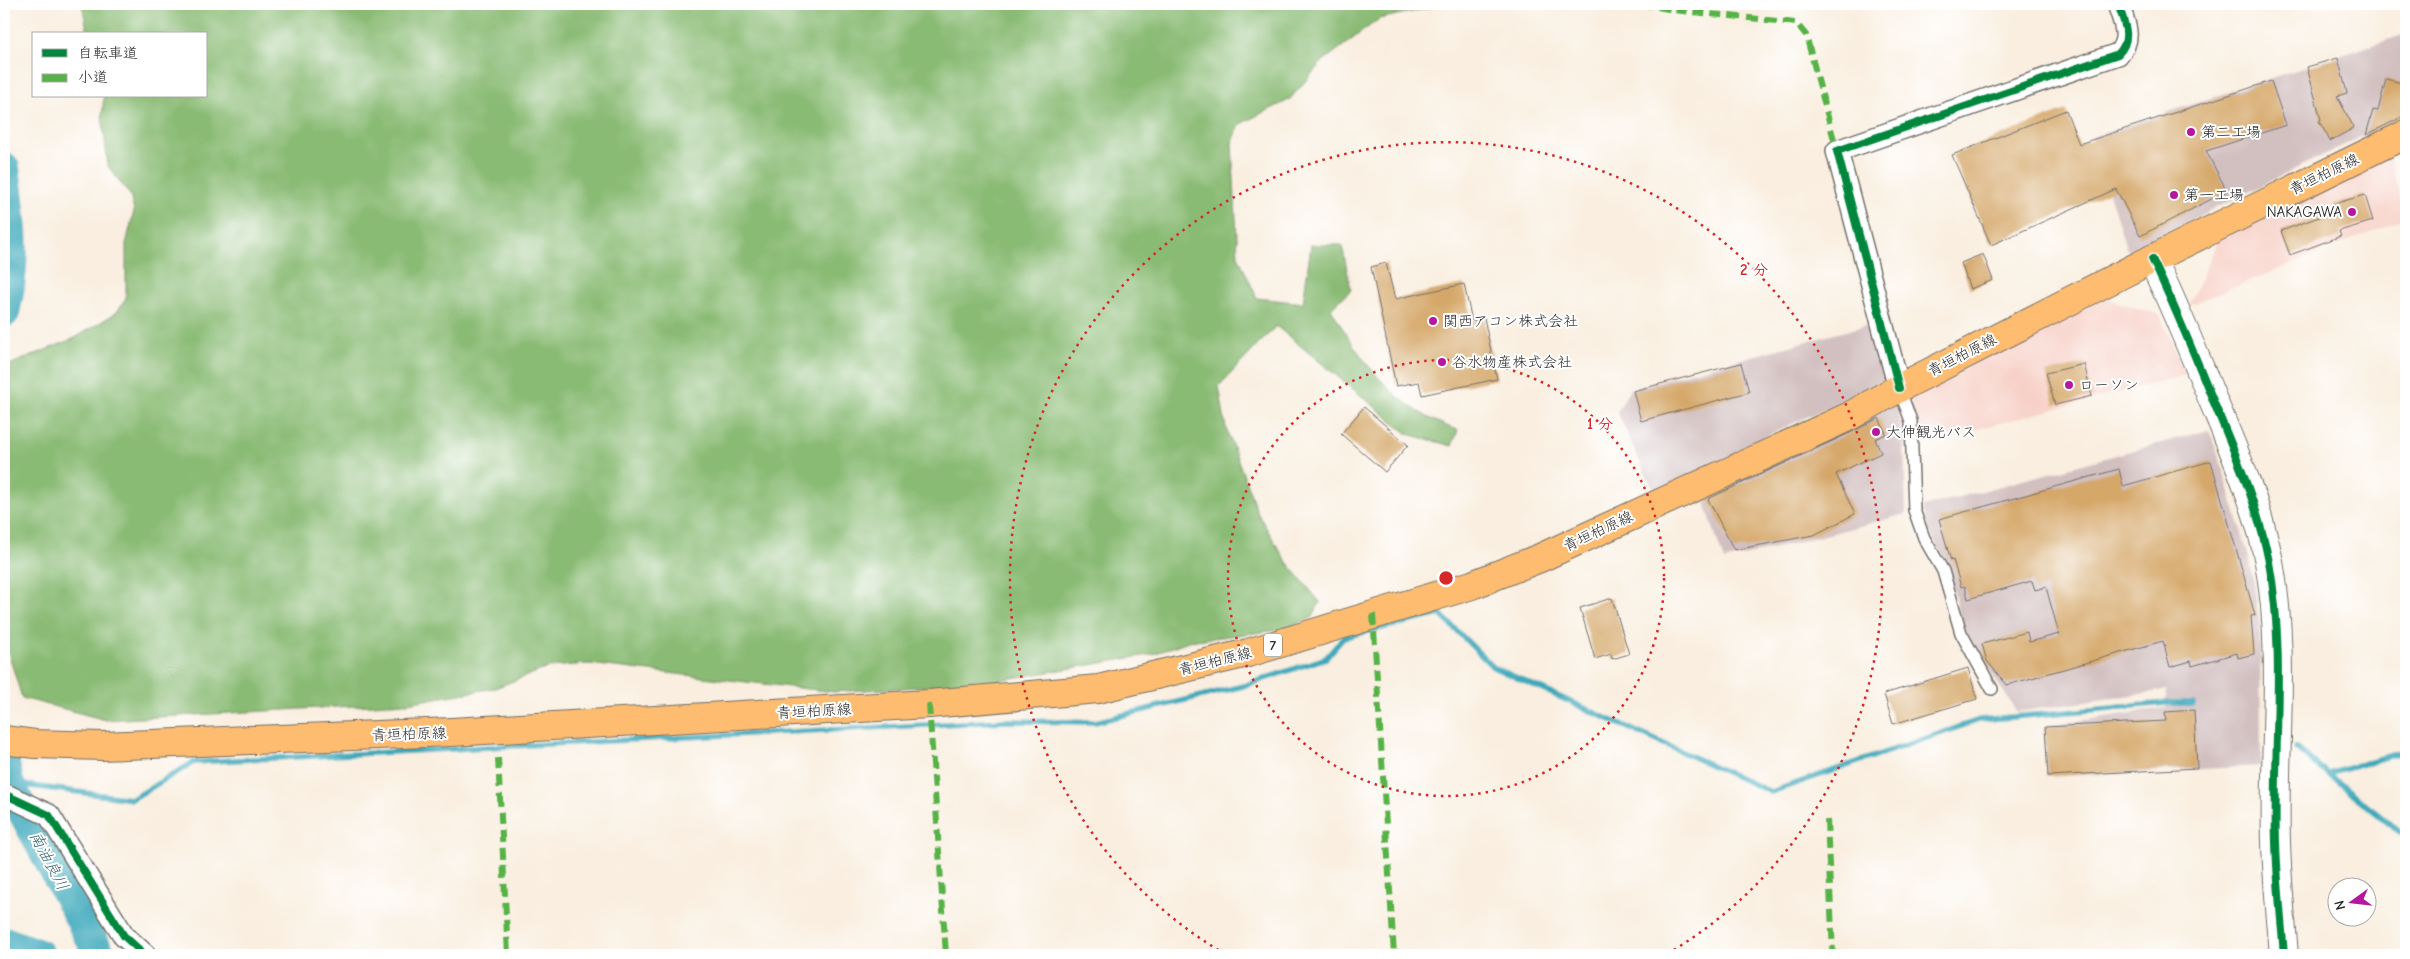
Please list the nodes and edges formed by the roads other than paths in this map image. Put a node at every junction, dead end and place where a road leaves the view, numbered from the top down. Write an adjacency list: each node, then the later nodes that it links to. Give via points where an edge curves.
1 (2118, 4): 4 (street, via 2127,34 2126,46 2118,54 1837,151)
2 (2406, 134): 3 (main road, 青垣柏原線 / 7)
3 (2152, 259): 4 (main road, 青垣柏原線 / 7); 9 (street, via 2230,442 2256,511 2269,562 2275,617 2276,842)
4 (1899, 388): 5 (lane, via 1911,421 1914,510 1924,538 1943,571 1960,632); 6 (main road, 青垣柏原線 / 7, via 1848,417 1540,558 1472,585 1248,653 1098,689 929,704 451,732 102,746)
5 (1992, 689)
6 (4, 740)
7 (5, 794): 8 (street, via 49,815 124,936)
8 (145, 955)
9 (2284, 955)

